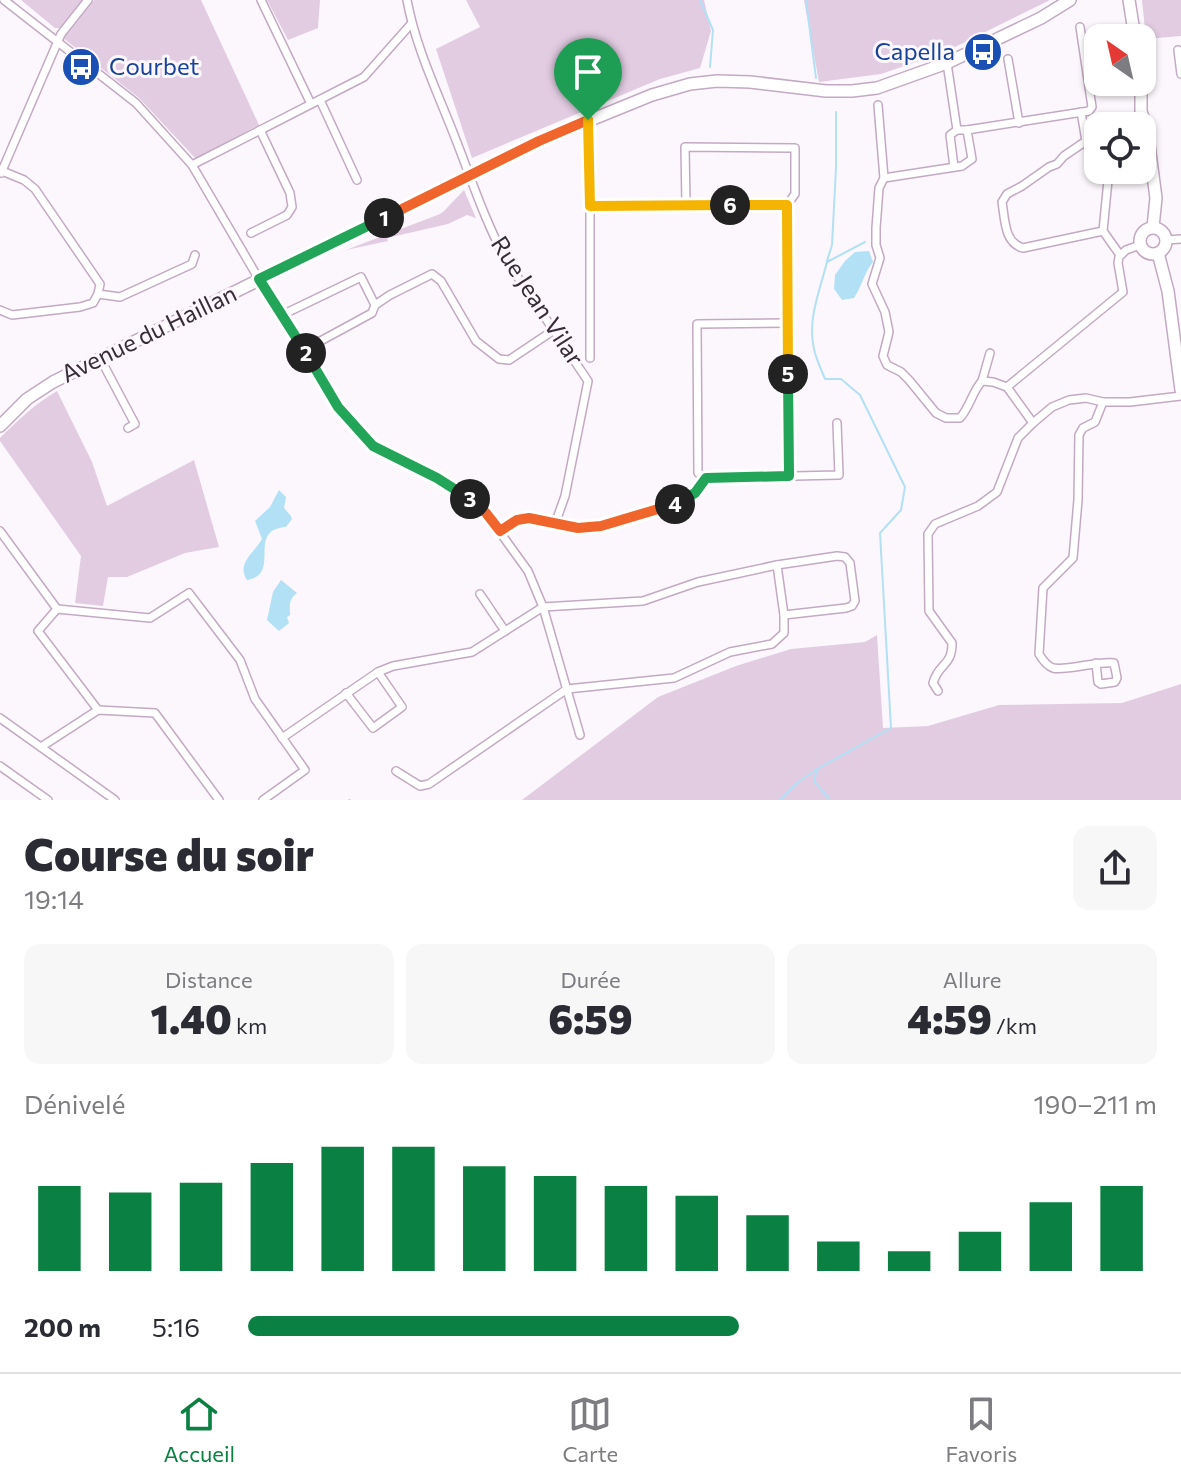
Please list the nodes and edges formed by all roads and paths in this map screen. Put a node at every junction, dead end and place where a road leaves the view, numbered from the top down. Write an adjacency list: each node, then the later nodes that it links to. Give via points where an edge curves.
1 (4, 0): 10 (street)
2 (88, 0): 10 (street)
3 (261, 0): 17 (street)
4 (407, 0): 7 (street, Rue Jean Vilar)
5 (1070, 0): 13 (street, Avenue du Haillan)
6 (1128, 3): 8 (street)
7 (411, 24): 16 (street, via 364,77); 30 (street, Rue Jean Vilar)
8 (1132, 24)
9 (1080, 27): 20 (street, via 1092,107)
10 (58, 42): 27 (street, via 136,103); 29 (street)
11 (1178, 50): 14 (street)
12 (1008, 59): 22 (street)
13 (947, 63): 21 (street, Avenue du Haillan, via 890,85 852,91 702,82 665,90); 24 (street)
14 (1181, 72)
15 (1145, 96): 37 (street, via 1156,198)
16 (320, 100): 17 (street); 32 (street)
17 (311, 104): 23 (street)
18 (878, 105): 31 (street)
19 (1084, 112): 22 (street)
20 (1085, 112)
21 (588, 120): 30 (street, Avenue du Haillan); 36 (street)
22 (1019, 123): 25 (street)
23 (260, 130): 27 (street); 39 (street, via 292,207 287,215)
24 (957, 130): 25 (street); 28 (street, via 950,135)
25 (967, 130): 28 (street, via 972,159)
26 (1084, 142): 38 (street, via 1007,194 1002,202 1009,239 1023,248)
27 (192, 165): 46 (street)
28 (954, 167): 31 (street)
29 (1, 173): 47 (street, via 35,189 100,284)
30 (469, 176): 46 (street, Avenue du Haillan); 52 (street, Rue Jean Vilar, via 496,243)
31 (884, 178): 57 (street, via 876,228 880,258 872,284 889,332 883,356 887,365 901,372 946,418 960,418)
32 (357, 180)
33 (1108, 184): 38 (street)
34 (686, 205): 35 (street); 35 (street, via 685,147 795,148 795,194); 36 (street)
35 (787, 205): 51 (street)
36 (590, 206): 56 (street)
37 (1153, 227): 41 (street); 42 (street, via 1141,235)
38 (1103, 231): 45 (street)
39 (251, 233)
40 (1181, 239): 41 (street)
41 (1166, 240): 43 (street)
42 (1140, 245): 43 (street, via 1147,253); 45 (street)
43 (1158, 253): 59 (street)
44 (195, 255): 47 (street, via 192,264 120,297)
45 (1120, 255): 58 (street, via 1123,292)
46 (259, 279): 50 (street); 55 (street, Avenue du Haillan)
47 (98, 294): 49 (street, via 93,303 80,307 12,315)
48 (375, 305): 50 (street, via 361,277); 52 (street, via 432,274 476,341 499,359 509,360); 53 (street, via 372,313)
49 (0, 310)
50 (282, 315): 53 (street)
51 (788, 323): 65 (street); 66 (street, via 697,324 698,473)
52 (554, 330): 67 (street, Rue Jean Vilar, via 588,381)
53 (304, 350): 69 (street, via 338,407 373,446 473,501)
54 (990, 353): 57 (street)
55 (100, 358): 63 (street, Avenue du Haillan, via 35,392); 64 (street, via 135,424)
56 (590, 358)
57 (982, 381): 58 (street)
58 (1007, 387): 62 (street)
59 (1181, 393): 60 (street)
60 (1103, 402): 62 (street, via 1069,400); 76 (street, via 1095,422 1079,435 1073,558 1043,588 1039,654 1052,668)
61 (837, 423): 65 (street, via 839,475)
62 (1033, 423): 79 (street, via 1018,438 997,492 935,524 928,534 929,611 952,643 950,661 933,683)
63 (0, 426)
64 (128, 428)
65 (789, 476): 66 (street)
66 (706, 478): 67 (street, via 679,503 601,526)
67 (555, 524): 69 (street, via 529,518)
68 (0, 531): 73 (street)
69 (500, 531): 72 (street, via 528,571)
70 (777, 565): 72 (street, via 698,582 643,601); 74 (street); 74 (street, via 837,556 850,563 852,606)
71 (480, 594): 75 (street)
72 (543, 607): 75 (street); 78 (street)
73 (57, 609): 81 (street, via 38,631); 84 (street, via 150,618 189,593 240,660 255,699)
74 (784, 615): 78 (street, via 784,633 772,644 730,652 674,678)
75 (505, 631): 77 (street, via 472,652)
76 (1096, 663)
77 (378, 672): 80 (street); 80 (street, via 402,707 373,728)
78 (567, 689): 83 (street); 87 (street, via 429,784 420,786)
79 (938, 691)
80 (346, 693): 84 (street)
81 (98, 710): 85 (street); 90 (street, via 155,713)
82 (0, 718): 85 (street)
83 (580, 735)
84 (282, 738): 91 (street, via 305,770)
85 (41, 747): 89 (street)
86 (0, 766): 88 (street)
87 (396, 771)
88 (42, 798)
89 (115, 800)
90 (219, 800)
91 (263, 800)

